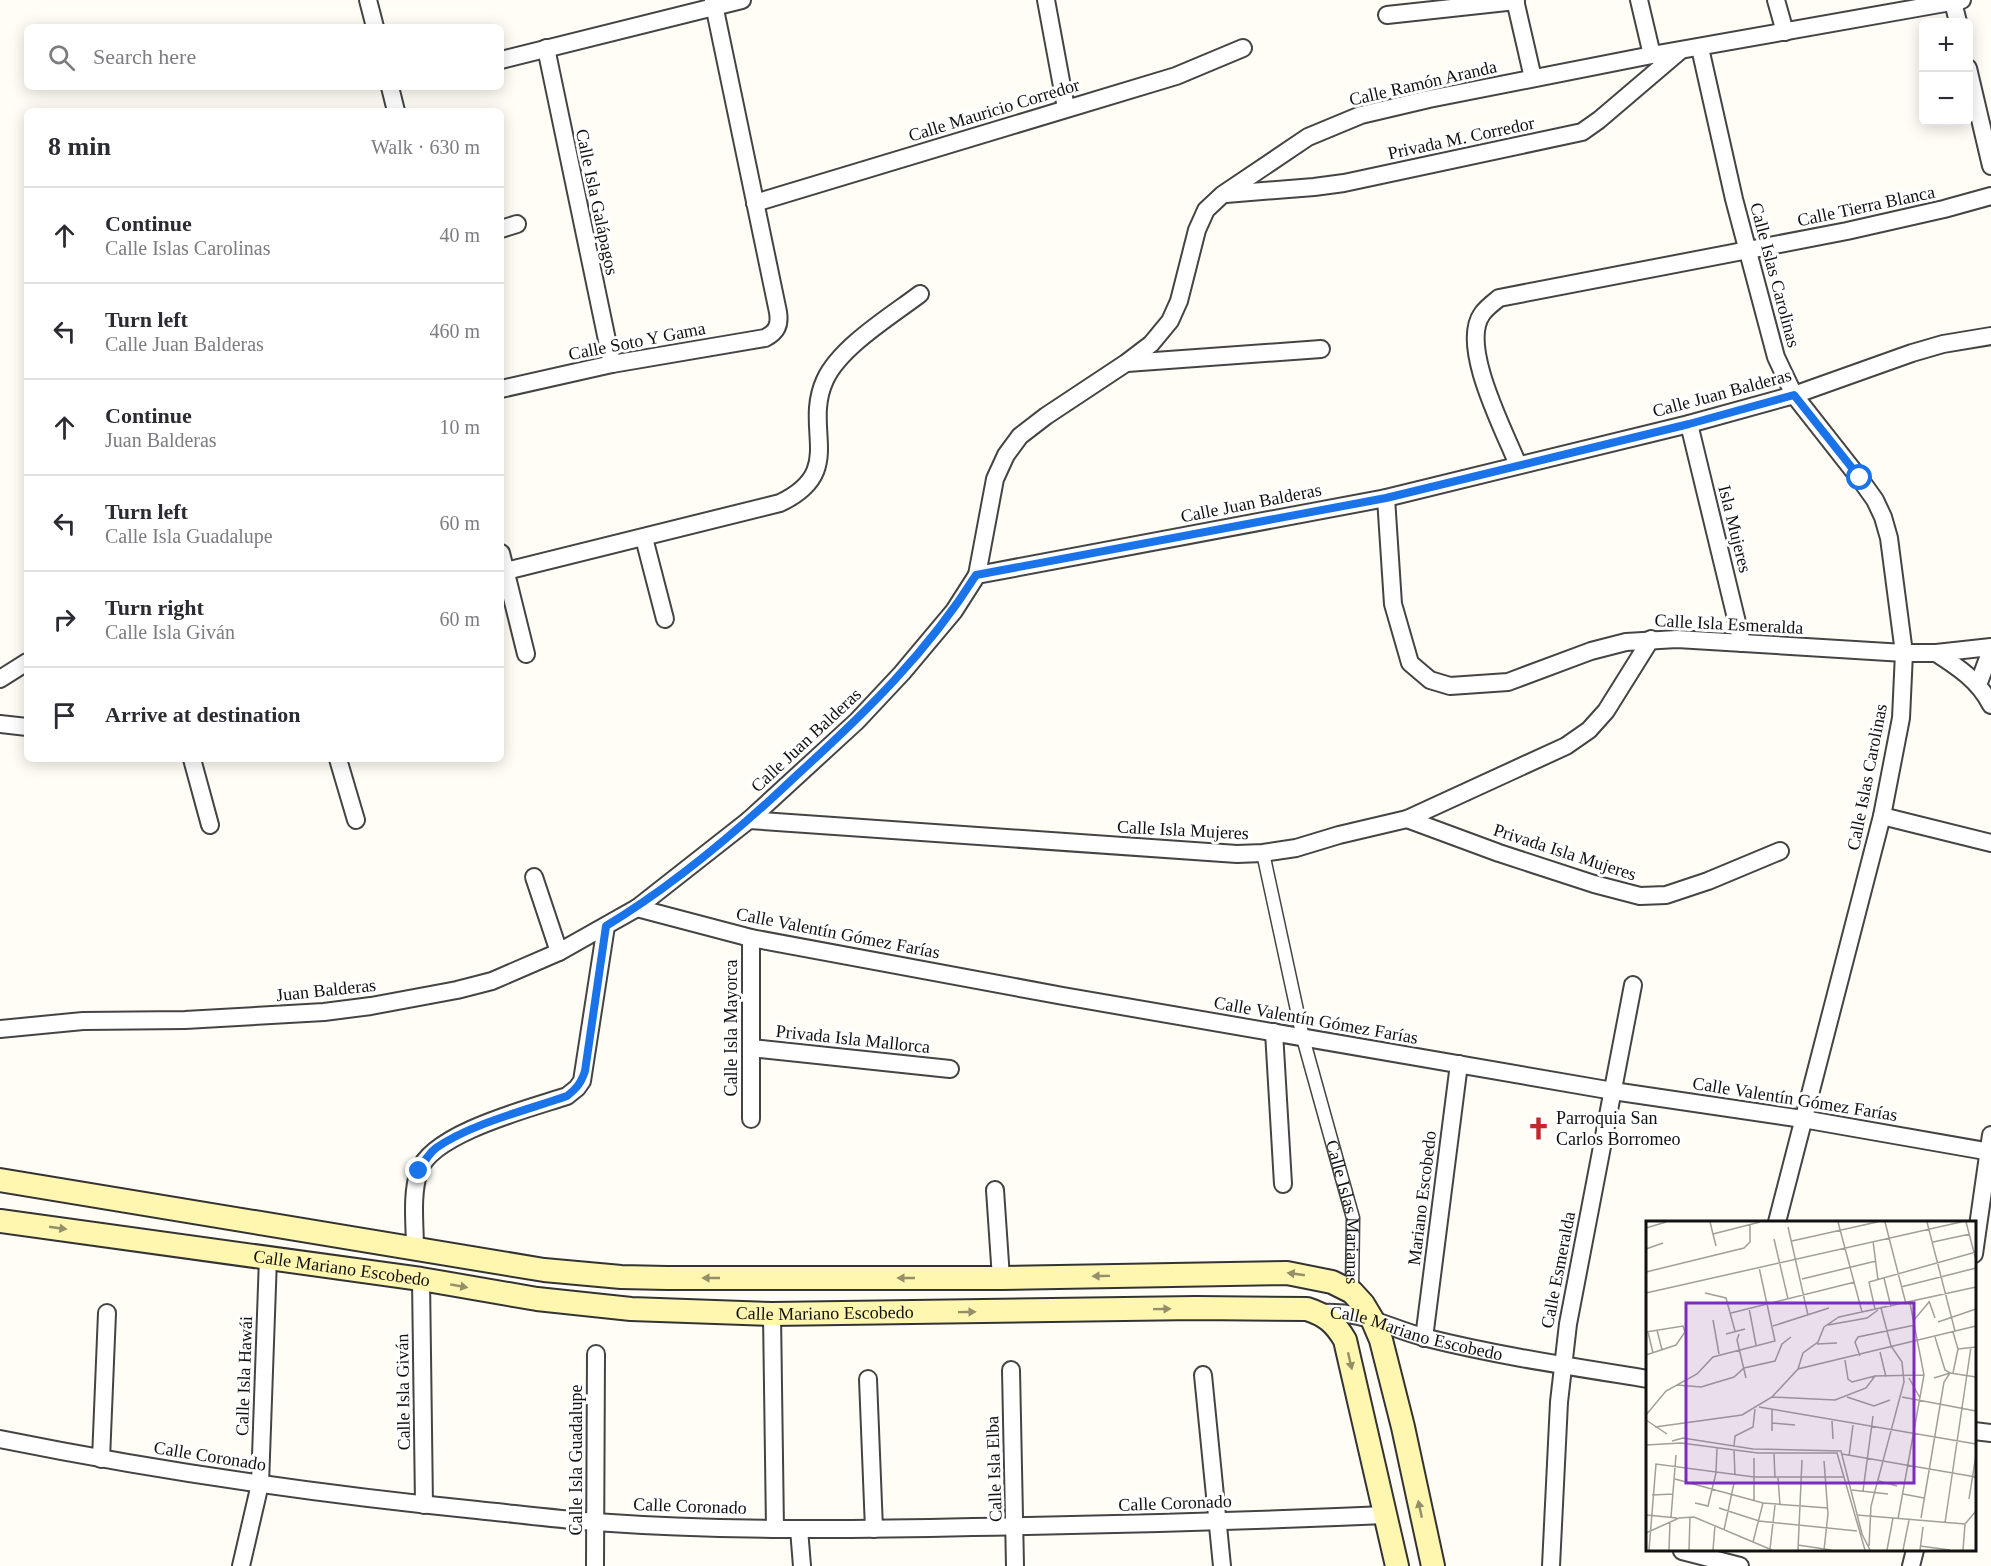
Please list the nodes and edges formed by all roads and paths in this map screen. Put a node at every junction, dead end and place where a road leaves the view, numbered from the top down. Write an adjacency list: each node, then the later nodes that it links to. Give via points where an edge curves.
1 (368, 0): 12 (street)
2 (742, 0): 8 (street)
3 (1046, 0): 24 (street)
4 (1639, 0): 18 (street)
5 (1776, 0): 13 (street)
6 (1516, 1): 10 (street); 21 (street)
7 (1958, 1): 9 (street, Calle Ramón Aranda); 11 (street)
8 (714, 3): 14 (street); 28 (street)
9 (1917, 4): 13 (street, Calle Ramón Aranda)
10 (1387, 15)
11 (1958, 18)
12 (374, 24)
13 (1785, 32): 16 (street, Calle Ramón Aranda)
14 (546, 48): 19 (street); 34 (street, Calle Isla Galápagos)
15 (1243, 48): 24 (street, Calle Mauricio Corredor, via 1176,76)
16 (1700, 48): 17 (street, Calle Ramón Aranda); 29 (street, Calle Islas Carolinas)
17 (1680, 51): 18 (street, Calle Ramón Aranda); 26 (street, Privada M. Corredor, via 1582,132 1344,183)
18 (1652, 55): 21 (street, Calle Ramón Aranda)
19 (504, 59)
20 (1969, 72): 25 (street)
21 (1533, 78): 26 (street, Calle Ramón Aranda, via 1351,119 1308,137)
22 (393, 90): 23 (street)
23 (396, 108)
24 (1066, 108): 28 (street, Calle Mauricio Corredor)
25 (1990, 155)
26 (1222, 195): 33 (street, Calle Ramón Aranda, via 1206,210 1197,230 1170,321 1151,344)
27 (1991, 196): 29 (street, Calle Tierra Blanca, via 1902,219)
28 (755, 203): 34 (street, Calle Soto Y Gama, via 778,312 778,329 765,338)
29 (1748, 249): 36 (street, Calle Islas Carolinas, via 1776,357); 38 (street, via 1499,298 1480,315 1475,339 1478,368)
30 (920, 294): 40 (street, via 860,340 836,362 824,381 819,403 819,456 815,472 798,494 780,503)
31 (1991, 336): 36 (street, Calle Juan Balderas, via 1912,353)
32 (1321, 349): 33 (street)
33 (1126, 363): 42 (street, Calle Ramón Aranda, via 1046,416 1020,436 1006,455 995,479)
34 (612, 364): 35 (street, Calle Soto Y Gama)
35 (504, 388)
36 (1794, 395): 37 (street, Calle Juan Balderas); 48 (street, Calle Islas Carolinas, via 1860,478 1883,517)
37 (1689, 424): 38 (street, Calle Juan Balderas); 46 (street, Isla Mujeres)
38 (1518, 465): 39 (street, Calle Juan Balderas)
39 (1386, 498): 42 (street, Calle Juan Balderas); 45 (street, Calle Isla Esmeralda, via 1393,604 1410,663 1430,680 1450,686 1508,682 1591,651)
40 (644, 538): 41 (street); 44 (street)
41 (504, 574)
42 (976, 575): 62 (street, Calle Juan Balderas, via 947,620 902,673 857,721)
43 (504, 577): 50 (street)
44 (665, 619)
45 (1651, 639): 46 (street, Calle Isla Esmeralda); 60 (street, Calle Isla Mujeres, via 1606,711 1589,730 1566,746)
46 (1742, 643): 48 (street, Calle Isla Esmeralda)
47 (1991, 649): 49 (street, Calle Isla Esmeralda); 53 (street)
48 (1904, 653): 49 (street, Calle Isla Esmeralda); 59 (street, Calle Islas Carolinas, via 1901,718)
49 (1936, 653): 53 (street)
50 (526, 654)
51 (24, 664): 52 (street)
52 (0, 679)
53 (1978, 685): 54 (street)
54 (1991, 705)
55 (0, 724): 56 (street)
56 (24, 727)
57 (193, 762): 63 (street)
58 (339, 762): 61 (street)
59 (1882, 816): 64 (street); 81 (street, Calle Islas Carolinas)
60 (1407, 819): 65 (street, Privada Isla Mujeres, via 1509,856 1640,896 1666,895); 66 (street, Calle Isla Mujeres)
61 (356, 820)
62 (749, 820): 66 (street, Calle Isla Mujeres); 68 (street, Calle Juan Balderas)
63 (210, 825)
64 (1991, 843)
65 (1780, 851)
66 (1263, 853): 75 (street, Calle Islas Marianas)
67 (534, 877): 71 (street)
68 (637, 908): 69 (street, Juan Balderas); 70 (street, Calle Valentín Gómez Farías)
69 (606, 926): 71 (street, Juan Balderas); 89 (street, via 582,1081 567,1096 474,1128 426,1157 416,1189)
70 (751, 938): 74 (street, Calle Valentín Gómez Farías); 76 (street, Calle Isla Mayorca)
71 (559, 952): 73 (street, Juan Balderas, via 492,981 371,1006 324,1012 83,1021)
72 (1633, 985): 79 (street, Calle Esmeralda)
73 (0, 1029)
74 (1274, 1032): 75 (street, Calle Valentín Gómez Farías); 84 (street)
75 (1303, 1038): 77 (street, Calle Valentín Gómez Farías); 93 (street, Calle Islas Marianas, via 1353,1218)
76 (751, 1048): 78 (street, Privada Isla Mallorca); 80 (street, Calle Isla Mayorca)
77 (1459, 1064): 79 (street, Calle Valentín Gómez Farías); 98 (street, Mariano Escobedo)
78 (950, 1069)
79 (1612, 1091): 81 (street, Calle Valentín Gómez Farías); 100 (street, Calle Esmeralda)
80 (751, 1119)
81 (1803, 1119): 82 (street, Calle Valentín Gómez Farías); 87 (street, Calle Islas Carolinas)
82 (1990, 1146): 88 (street)
83 (0, 1180): 89 (main road, Calle Mariano Escobedo)
84 (1283, 1184)
85 (995, 1190): 91 (street)
86 (0, 1221): 90 (main road, Calle Mariano Escobedo, one-way to 90)
87 (1777, 1221)
88 (1976, 1240)
89 (415, 1249): 91 (main road, Calle Mariano Escobedo, one-way to 89, via 621,1277 544,1270)
90 (268, 1258): 92 (main road, Calle Mariano Escobedo); 109 (street, Calle Isla Hawái)
91 (1001, 1278): 93 (main road, Calle Mariano Escobedo, one-way to 91, via 1332,1282 1287,1273)
92 (421, 1280): 96 (main road, Calle Mariano Escobedo, one-way to 96, via 592,1306); 110 (street, Calle Isla Giván)
93 (1352, 1292): 97 (main road, Calle Islas Marianas)
94 (107, 1313): 108 (street)
95 (1321, 1313): 96 (main road, Calle Mariano Escobedo, one-way to 95, via 1280,1308); 97 (street, Calle Mariano Escobedo, via 1346,1312); 111 (main road, one-way to 111, via 1345,1340)
96 (772, 1314): 115 (street)
97 (1372, 1319): 98 (street, Calle Mariano Escobedo); 126 (main road, Calle Islas Marianas, one-way to 97, via 1403,1427)
98 (1424, 1338): 100 (street, Calle Mariano Escobedo)
99 (596, 1354): 112 (street, Calle Isla Guadalupe)
100 (1562, 1365): 104 (street, Calle Mariano Escobedo); 127 (street, Calle Esmeralda)
101 (1011, 1370): 114 (street, Calle Isla Elba)
102 (1203, 1376): 113 (street)
103 (868, 1379): 117 (street)
104 (1646, 1379)
105 (1976, 1431): 106 (street)
106 (1991, 1433)
107 (0, 1439): 108 (street, Calle Coronado)
108 (101, 1459): 109 (street, Calle Coronado)
109 (260, 1484): 110 (street, Calle Coronado); 120 (street, Calle Isla Hawái)
110 (424, 1505): 112 (street, Calle Coronado)
111 (1385, 1515): 113 (street, Calle Coronado); 125 (main road)
112 (595, 1522): 115 (street, Calle Coronado); 121 (street, Calle Isla Guadalupe)
113 (1218, 1522): 114 (street, Calle Coronado); 124 (street)
114 (1015, 1527): 117 (street, Calle Coronado); 123 (street, Calle Isla Elba)
115 (775, 1529): 116 (street, Calle Coronado)
116 (799, 1529): 117 (street, Calle Coronado); 122 (street)
117 (874, 1529)
118 (1915, 1551): 129 (street)
119 (1680, 1555): 128 (street)
120 (242, 1566)
121 (595, 1566)
122 (802, 1566)
123 (1015, 1566)
124 (1222, 1566)
125 (1397, 1566)
126 (1433, 1566)
127 (1551, 1566)
128 (1740, 1566)
129 (1911, 1566)

